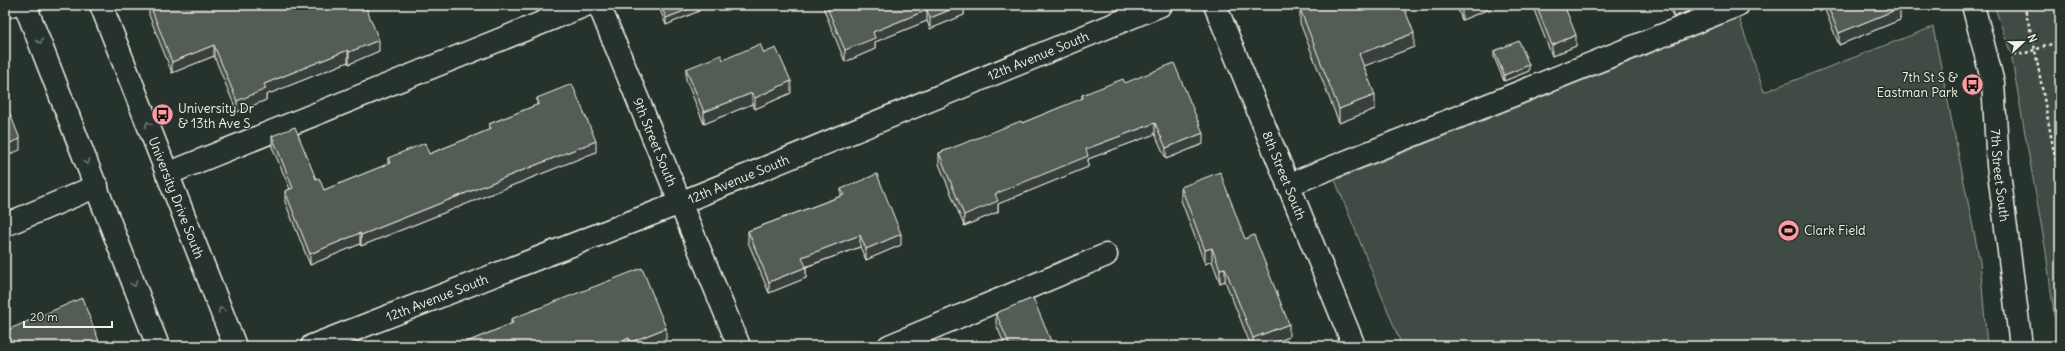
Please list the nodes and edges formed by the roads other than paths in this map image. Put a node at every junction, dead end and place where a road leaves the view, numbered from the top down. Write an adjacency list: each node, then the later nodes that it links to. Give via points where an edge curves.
1 (10, 5): 10 (street)
2 (25, 5): 13 (street, one-way to 13)
3 (101, 5): 11 (street, University Drive South, one-way to 3)
4 (586, 5): 11 (street)
5 (599, 5): 14 (street, 9th Street South)
6 (1161, 5): 14 (street, 12th Avenue South)
7 (1215, 5): 12 (street, 8th Street South)
8 (1738, 5): 12 (street)
9 (1973, 5): 23 (street, 7th Street South, via 1992,83 1998,165)
10 (5, 7)
11 (167, 174): 18 (street, University Drive South, one-way to 11)
12 (1288, 185): 22 (street, 8th Street South)
13 (97, 186): 15 (street); 17 (street, one-way to 17)
14 (680, 203): 19 (street, 12th Avenue South); 20 (street, 9th Street South)
15 (5, 225)
16 (1106, 255): 21 (street)
17 (158, 346)
18 (235, 346)
19 (312, 346)
20 (739, 346)
21 (889, 346)
22 (1354, 346)
23 (2021, 346)

